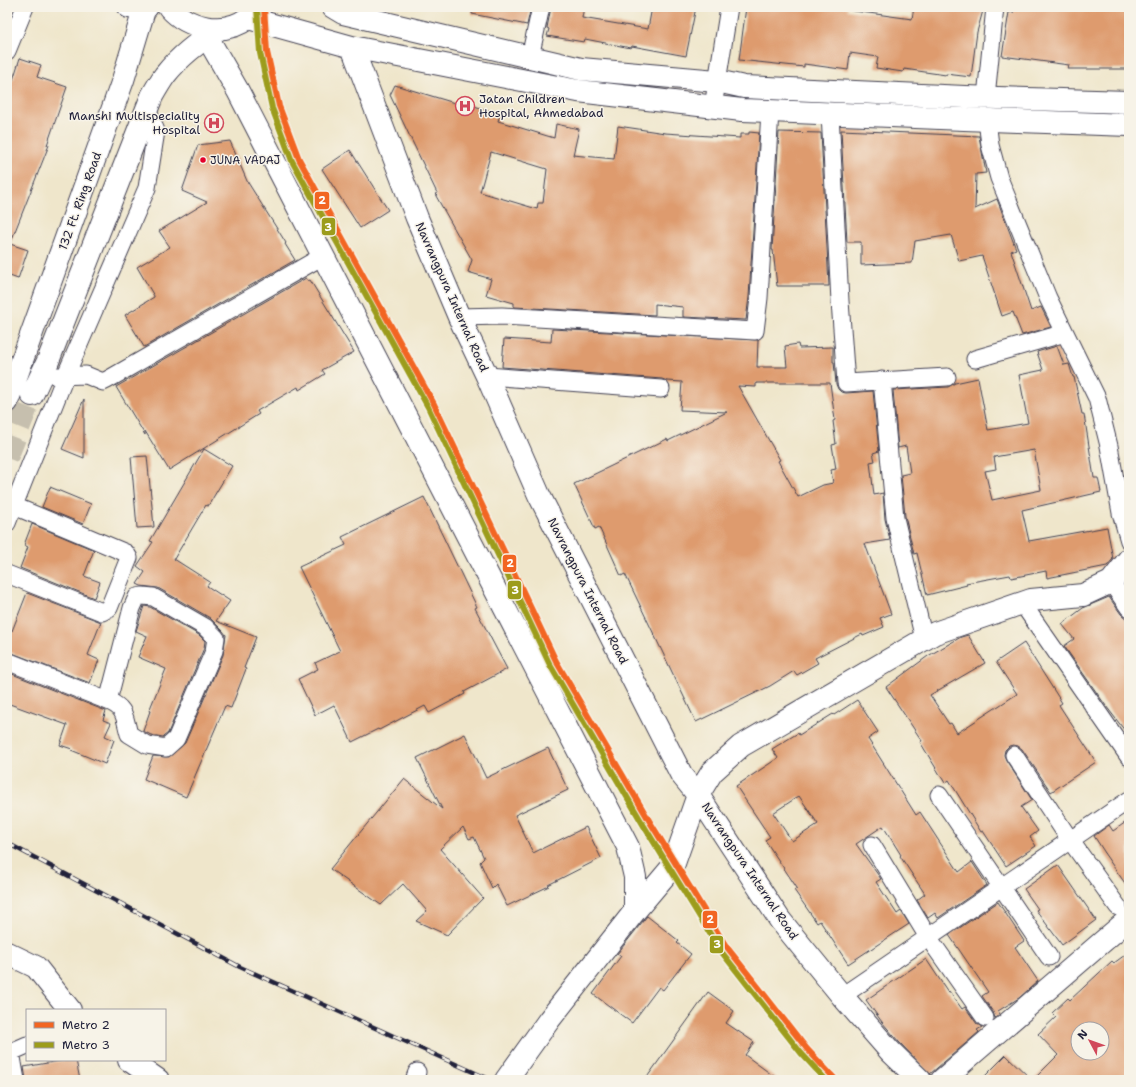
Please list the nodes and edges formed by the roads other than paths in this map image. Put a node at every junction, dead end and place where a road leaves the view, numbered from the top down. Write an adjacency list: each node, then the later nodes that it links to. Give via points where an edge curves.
1 (25, 7): 11 (street)
2 (170, 7): 9 (street, via 185,20)
3 (333, 7): 12 (street, via 343,13)
4 (541, 7): 12 (street)
5 (729, 7): 13 (street)
6 (995, 7): 14 (street)
7 (140, 8): 32 (street, 132 Ft. Ring Road, via 123,80)
8 (254, 13): 9 (street, via 235,25); 10 (street)
9 (214, 32): 17 (street, via 166,74); 22 (street, via 238,91)
10 (352, 46): 16 (street, via 578,91); 23 (street, Navrangpura Internal Road, via 417,218)
11 (7, 51)
12 (530, 57): 13 (street, via 581,69)
13 (717, 82): 14 (street, via 744,87); 16 (street)
14 (986, 98): 15 (street)
15 (1129, 102)
16 (713, 106): 18 (street)
17 (146, 109): 27 (street, via 156,131 146,188); 30 (street, via 48,361)
18 (770, 111): 19 (street); 23 (street, via 755,331 502,316)
19 (830, 114): 20 (street); 29 (street, via 846,383)
20 (987, 120): 21 (street); 24 (street, via 990,145 999,178)
21 (1129, 125)
22 (323, 256): 27 (street, via 103,382 86,375); 52 (street, via 628,847 635,877)
23 (459, 318): 26 (street, Navrangpura Internal Road)
24 (1065, 333): 25 (street); 35 (street, via 1097,398)
25 (975, 359)
26 (487, 376): 31 (street); 46 (street, Navrangpura Internal Road, via 539,495 681,774)
27 (65, 377): 30 (street); 33 (street)
28 (947, 377): 29 (street)
29 (882, 380): 41 (street, via 895,518)
30 (36, 385)
31 (661, 389)
32 (8, 397)
33 (14, 506): 34 (street); 37 (street, via 126,552 129,558 109,608 102,612)
34 (7, 523)
35 (1129, 541)
36 (1129, 559): 38 (street)
37 (7, 574)
38 (1111, 582): 39 (street, via 1083,595); 40 (street)
39 (1022, 603): 41 (street); 45 (street)
40 (1129, 608)
41 (924, 639): 46 (street, via 741,746 712,772)
42 (7, 661): 43 (street)
43 (108, 701): 43 (street, via 117,704 123,711 128,734 147,745 166,748 176,739 214,651 216,638 205,627 153,597 137,597)
44 (1014, 755): 49 (street)
45 (1129, 757)
46 (698, 795): 52 (street, via 673,866); 57 (street, Navrangpura Internal Road, via 780,920)
47 (939, 795): 51 (street)
48 (1129, 800): 49 (street)
49 (1070, 840): 51 (street); 53 (street)
50 (872, 845): 54 (street)
51 (1002, 886): 54 (street); 56 (street)
52 (635, 911): 65 (street, via 549,1020)
53 (1123, 913): 67 (street)
54 (928, 937): 57 (street); 59 (street)
55 (7, 952): 58 (street, via 36,967)
56 (1049, 957)
57 (842, 996): 66 (street, Navrangpura Internal Road, via 890,1051)
58 (69, 1009)
59 (985, 1018)
60 (26, 1046): 61 (street)
61 (9, 1053): 63 (street)
62 (130, 1061): 64 (street)
63 (16, 1080)
64 (158, 1080)
65 (506, 1080)
66 (920, 1080)
67 (942, 1080)

